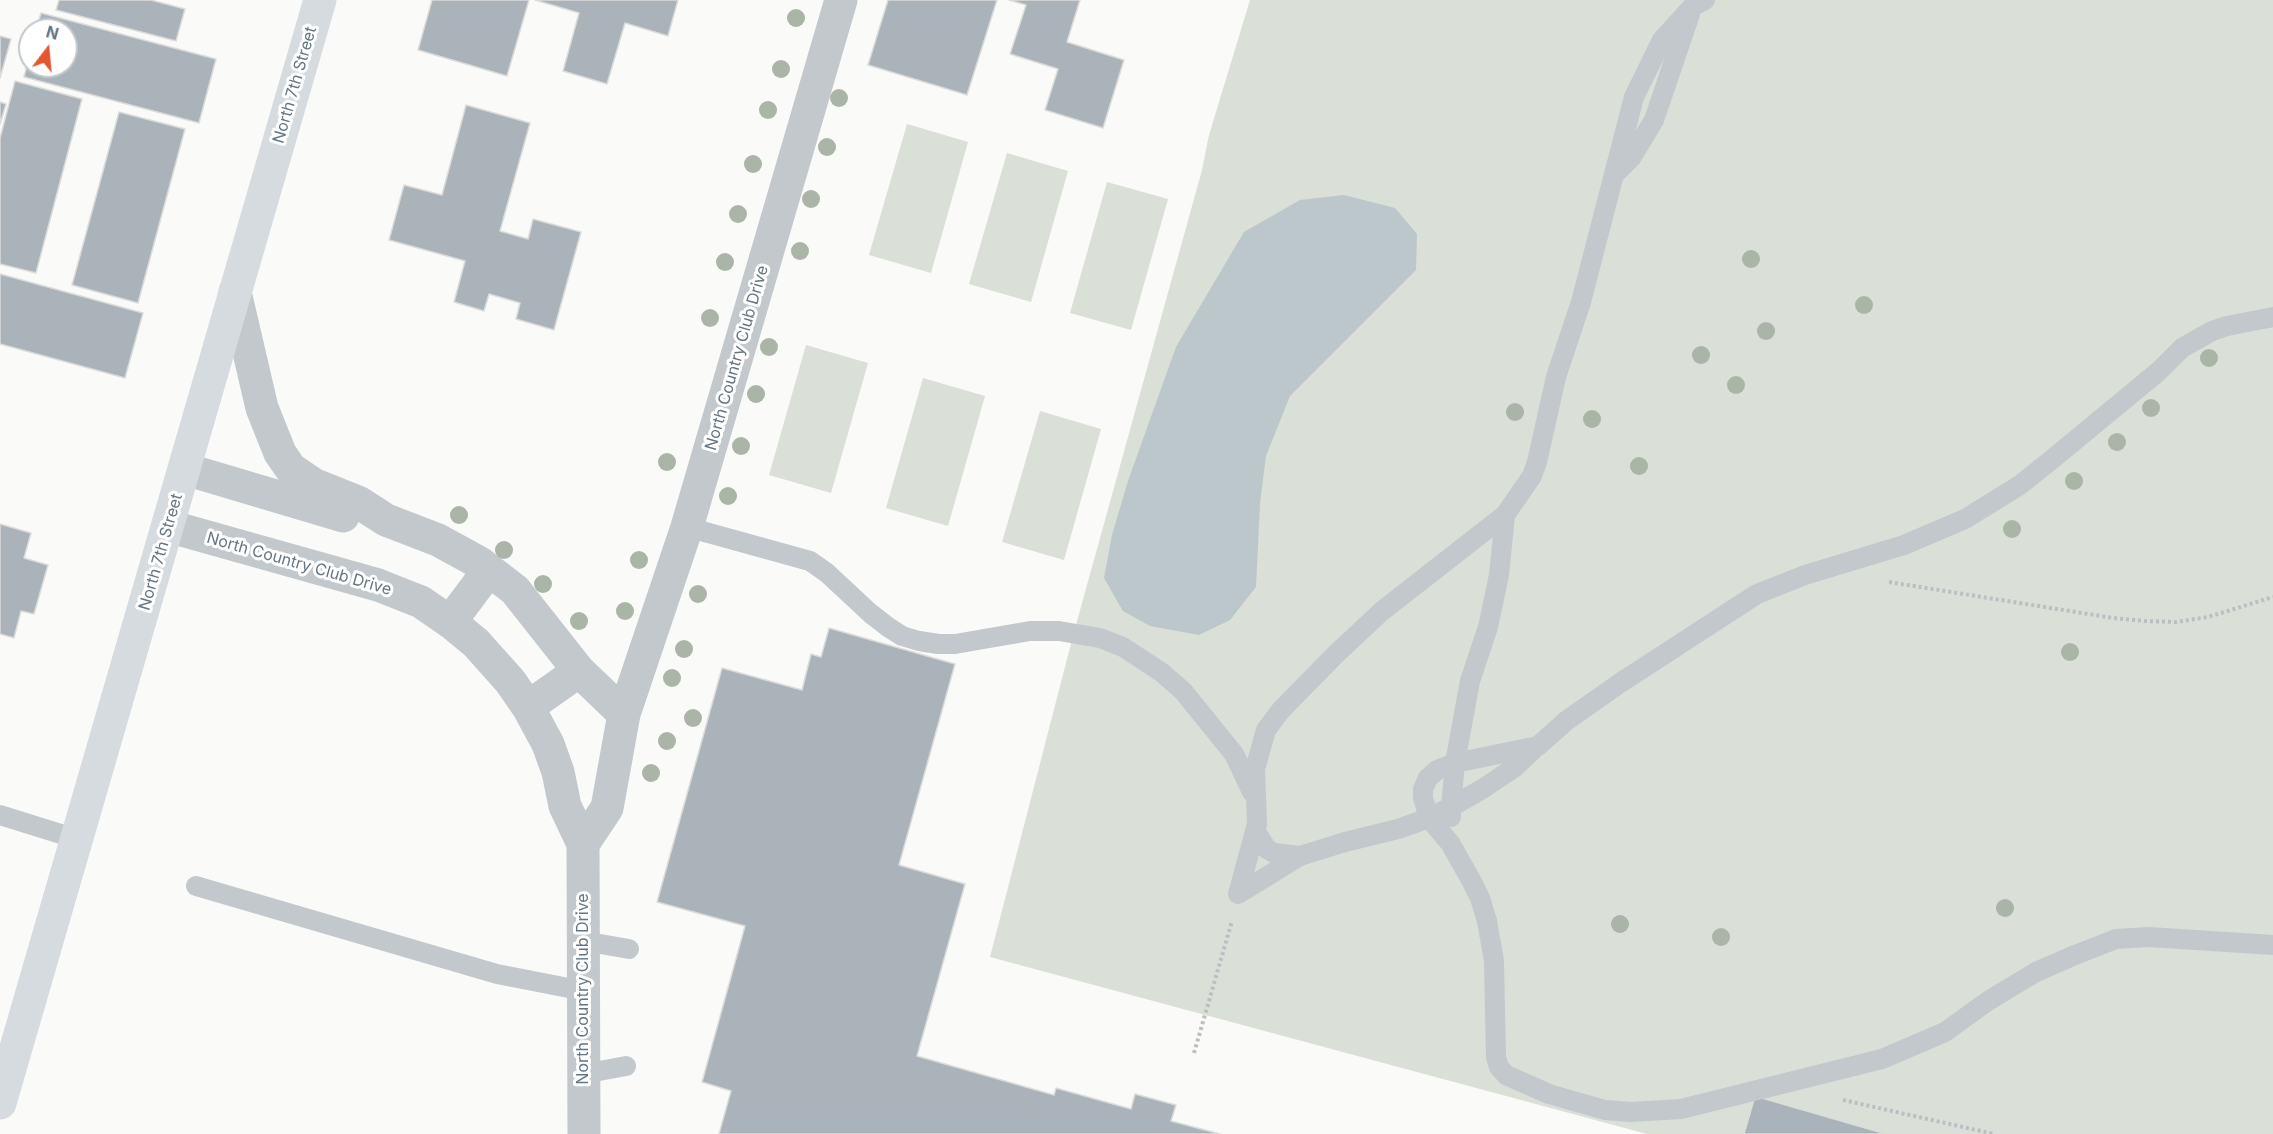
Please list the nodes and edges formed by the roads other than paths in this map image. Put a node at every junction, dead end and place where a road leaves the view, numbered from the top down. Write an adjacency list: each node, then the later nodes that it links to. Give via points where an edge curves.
1 (320, 0): 5 (main road, North 7th Street)
2 (841, 0): 11 (street, North Country Club Drive)
3 (1697, 2): 4 (lane, via 1654,120 1631,158); 4 (lane, via 1662,40 1634,97)
4 (1613, 177): 8 (lane, via 1537,462)
5 (235, 292): 7 (main road, North 7th Street); 9 (street, via 262,408 280,453 291,469 313,484 358,502)
6 (2273, 317): 17 (lane, via 2227,326 2182,348 2020,485 1965,519 1904,545 1757,594 1620,683)
7 (185, 469): 9 (street, via 348,518); 10 (main road, North 7th Street)
8 (1505, 515): 18 (lane, via 1494,603 1470,681); 19 (lane, via 1382,611 1281,710 1266,730 1260,748 1255,769)
9 (386, 520): 12 (street, via 438,540)
10 (168, 526): 13 (street, North Country Club Drive, via 378,585 421,602); 24 (main road, North 7th Street)
11 (687, 527): 16 (street, North Country Club Drive); 19 (lane, via 810,561 888,627 919,641 955,644 1030,631 1059,631 1100,638 1123,647 1183,691 1234,754)
12 (489, 570): 13 (street); 14 (street, via 515,590)
13 (450, 622): 15 (street, North Country Club Drive, via 483,650)
14 (579, 671): 15 (street); 16 (street)
15 (528, 707): 26 (street, North Country Club Drive, via 548,744 566,806)
16 (624, 714): 26 (street, North Country Club Drive, via 607,808)
17 (1538, 746): 18 (lane); 20 (lane, via 1484,789)
18 (1455, 763): 20 (lane); 22 (lane, via 1428,778 1423,798)
19 (1256, 800): 23 (lane)
20 (1451, 807): 22 (lane); 25 (lane)
21 (0, 815): 24 (lane)
22 (1429, 818): 25 (lane); 27 (lane)
23 (1256, 832): 27 (lane, via 1267,849 1282,856); 27 (lane, via 1238,894)
24 (77, 839): 33 (main road, North 7th Street)
25 (1450, 843): 30 (lane, via 1480,898 1491,938 1499,1068 1549,1094 1605,1110 1681,1109 1882,1059 1945,1032 2036,972 2116,939 2149,937)
26 (583, 844): 29 (street, North Country Club Drive)
27 (1300, 856)
28 (196, 886): 32 (lane, via 497,974)
29 (582, 940): 31 (lane); 32 (street, North Country Club Drive)
30 (2273, 945)
31 (629, 950)
32 (584, 992): 35 (street, North Country Club Drive)
33 (8, 1041): 36 (main road, North 7th Street)
34 (626, 1066): 35 (lane)
35 (583, 1074): 37 (street, North Country Club Drive)
36 (0, 1103)
37 (584, 1134)

